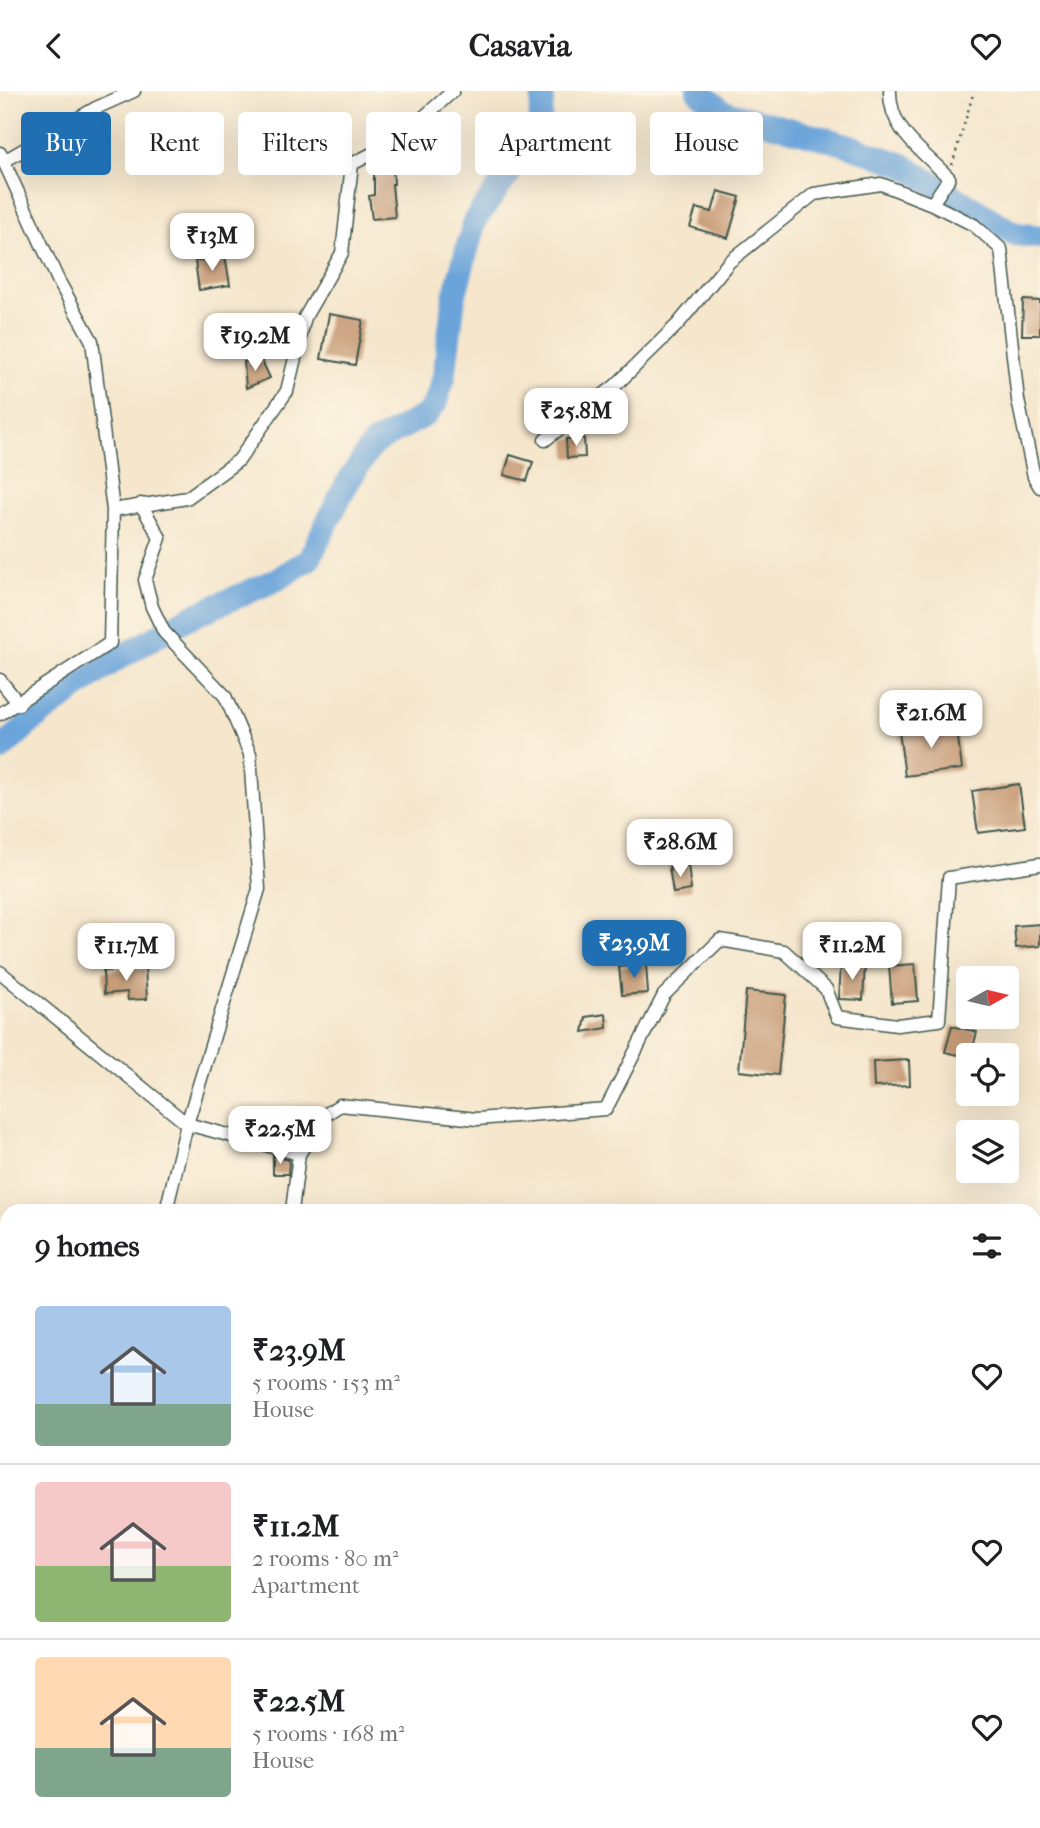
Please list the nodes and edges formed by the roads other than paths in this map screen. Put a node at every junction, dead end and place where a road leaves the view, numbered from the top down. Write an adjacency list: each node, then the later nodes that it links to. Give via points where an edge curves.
1 (134, 91): 4 (street)
2 (453, 91): 8 (street, via 397,141 352,164 342,253 305,317 287,391 239,460 187,498)
3 (890, 91): 5 (street, via 904,136 949,178)
4 (2, 157): 9 (street, via 92,341)
5 (932, 204): 6 (street, via 881,184 814,194 729,262 678,324 624,377); 7 (street, via 974,225 1001,249 1018,400)
6 (545, 440)
7 (1040, 487)
8 (141, 504): 9 (street); 15 (street, via 160,538 145,580 152,607 164,632 225,696 250,754 260,889)
9 (113, 510): 11 (street, via 110,643)
10 (0, 680): 11 (street)
11 (19, 704): 12 (street)
12 (0, 714)
13 (1040, 864): 16 (street, via 949,878 939,1020 897,1025 837,1017 826,989 784,951 720,940 664,995 606,1109 477,1119 340,1105 325,1115)
14 (0, 972): 15 (street)
15 (187, 1124): 16 (street); 17 (street)
16 (299, 1154): 18 (street)
17 (168, 1204)
18 (293, 1204)

